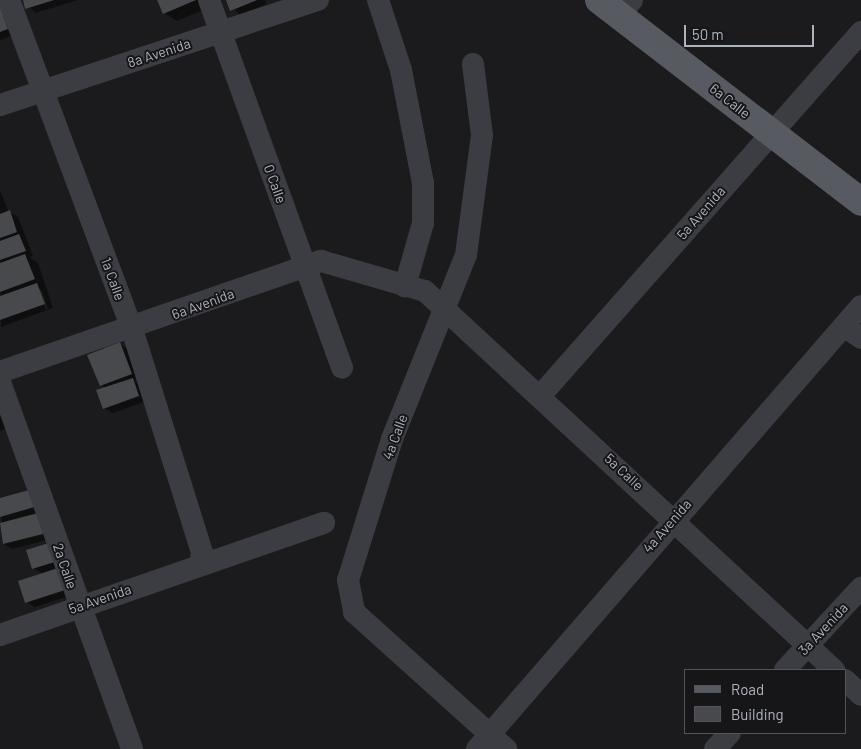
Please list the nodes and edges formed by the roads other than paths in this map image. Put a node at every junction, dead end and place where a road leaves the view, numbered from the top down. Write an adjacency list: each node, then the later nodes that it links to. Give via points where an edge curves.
1 (9, 0): 10 (street, 1a Calle)
2 (209, 0): 8 (street, 0 Calle)
3 (318, 0): 8 (street, 8a Avenida)
4 (378, 0): 16 (street, via 402,70 423,183 424,223)
5 (599, 0): 12 (main road, 6a Calle)
6 (628, 1): 12 (main road, 6a Calle)
7 (861, 32): 12 (street, 5a Avenida)
8 (221, 33): 10 (street, 8a Avenida); 15 (street, 0 Calle)
9 (474, 64): 18 (street, 4a Calle, via 482,135 466,255)
10 (45, 90): 11 (street, 8a Avenida); 19 (street, 1a Calle)
11 (0, 105)
12 (775, 128): 13 (main road, 6a Calle); 14 (main road, 6a Calle); 24 (street, 5a Avenida)
13 (861, 180)
14 (861, 202)
15 (305, 267): 16 (street, 6a Avenida, via 321,261); 19 (street, 6a Avenida); 21 (street, 0 Calle)
16 (405, 286): 18 (street, 5a Calle, via 425,292)
17 (861, 306): 20 (street, 4a Avenida)
18 (448, 308): 24 (street, 5a Calle); 37 (street, 4a Calle, via 392,440 348,580 354,612)
19 (132, 329): 22 (street, 6a Avenida); 27 (street, 1a Calle, via 202,554)
20 (852, 332): 25 (street, 4a Avenida)
21 (342, 368)
22 (0, 372)
23 (0, 382): 29 (street, 2a Calle)
24 (541, 395): 25 (street, 5a Calle)
25 (674, 518): 31 (street, 5a Calle); 37 (street, 4a Avenida)
26 (324, 524): 27 (street, 5a Avenida)
27 (200, 563): 29 (street, 5a Avenida)
28 (861, 588): 31 (street, 3a Avenida)
29 (79, 606): 30 (street, 5a Avenida); 38 (street, 2a Calle)
30 (0, 635)
31 (807, 646): 32 (street, 3a Avenida); 33 (street, 5a Calle)
32 (786, 669)
33 (833, 669)
34 (846, 681): 35 (street)
35 (861, 695)
36 (729, 734): 40 (street)
37 (483, 742): 39 (street, 4a Calle)
38 (132, 749)
39 (506, 749)
40 (715, 749)

